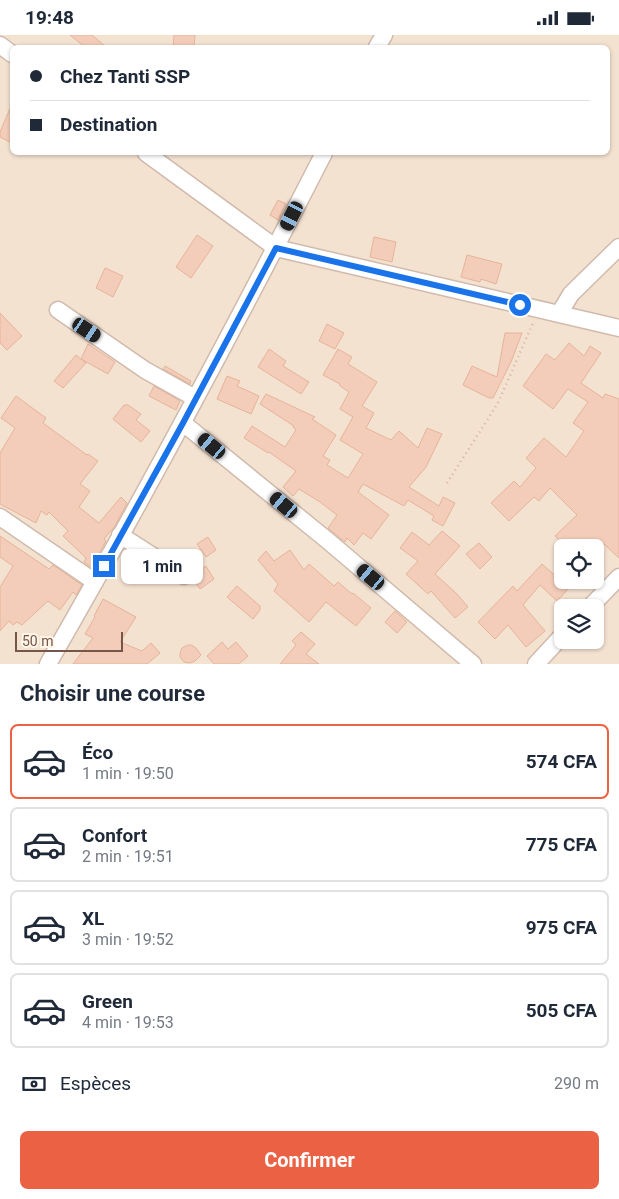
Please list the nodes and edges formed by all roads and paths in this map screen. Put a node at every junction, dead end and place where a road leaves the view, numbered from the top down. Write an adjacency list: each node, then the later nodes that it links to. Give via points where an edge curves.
1 (149, 155): 4 (street)
2 (323, 155): 4 (street)
3 (619, 247): 7 (street, via 571,294)
4 (276, 248): 6 (street); 9 (street)
5 (58, 310): 9 (street, via 145,370)
6 (538, 310): 7 (street); 11 (path, via 498,403)
7 (559, 314): 8 (street)
8 (619, 328)
9 (195, 399): 10 (street)
10 (183, 423): 13 (street); 20 (street)
11 (447, 483)
12 (0, 517): 16 (street)
13 (120, 535): 14 (street); 16 (street)
14 (184, 576)
15 (619, 577): 17 (street)
16 (95, 582): 19 (street)
17 (598, 599)
18 (554, 645): 21 (street)
19 (48, 664)
20 (473, 664)
21 (536, 664)

